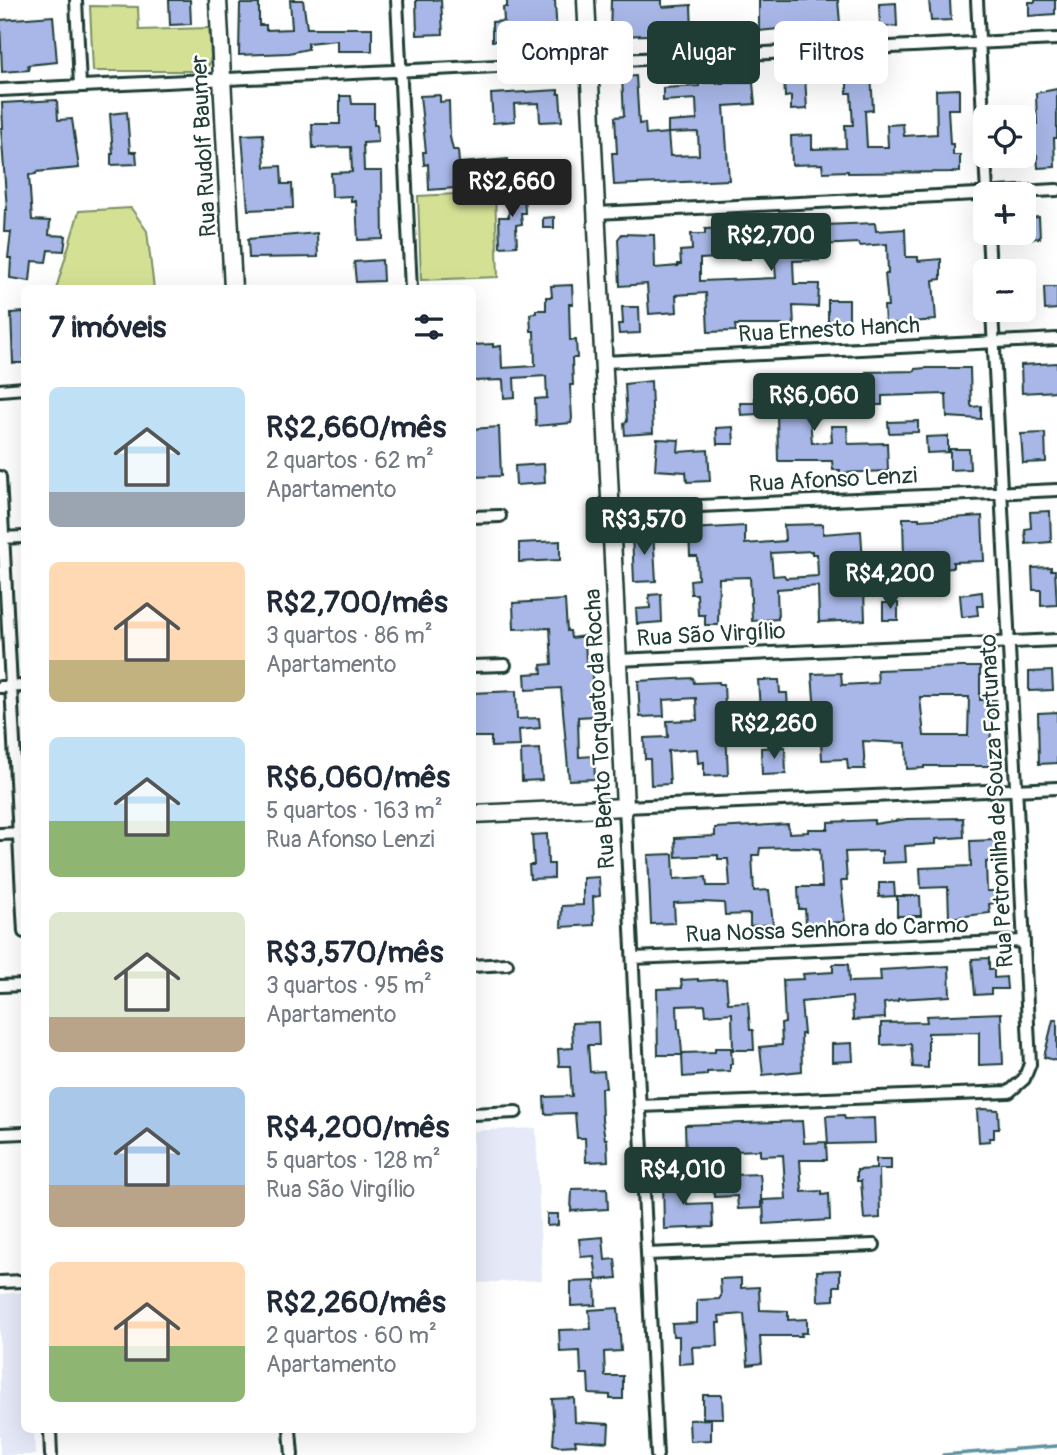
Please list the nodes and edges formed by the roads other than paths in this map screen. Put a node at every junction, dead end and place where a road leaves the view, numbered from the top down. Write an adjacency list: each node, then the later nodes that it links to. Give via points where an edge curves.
1 (76, 0): 14 (street)
2 (218, 0): 12 (street, Rua Rudolf Baumer)
3 (397, 0): 11 (street)
4 (586, 0): 6 (street, Rua Bento Torquato da Rocha)
5 (977, 0): 8 (street)
6 (587, 21)
7 (1057, 39): 8 (street)
8 (979, 43): 9 (street); 16 (street)
9 (633, 60)
10 (497, 66): 11 (street)
11 (400, 71): 12 (street); 22 (street)
12 (222, 80): 14 (street); 21 (street, Rua Rudolf Baumer)
13 (590, 84): 20 (street, Rua Bento Torquato da Rocha)
14 (80, 86): 15 (street)
15 (0, 90)
16 (986, 182)
17 (1057, 190): 18 (street)
18 (1036, 191)
19 (973, 195): 20 (street)
20 (597, 213): 26 (street, Rua Bento Torquato da Rocha)
21 (233, 285)
22 (411, 285)
23 (993, 322): 25 (street, Rua Petronilha de Souza Fortunato)
24 (1057, 338): 25 (street, Rua Ernesto Hanch)
25 (994, 342): 26 (street, Rua Ernesto Hanch); 31 (street, Rua Petronilha de Souza Fortunato)
26 (604, 362): 32 (street, Rua Bento Torquato da Rocha)
27 (21, 388): 28 (street)
28 (0, 390)
29 (0, 477): 36 (street)
30 (1057, 490): 31 (street, Rua Afonso Lenzi)
31 (1002, 492): 32 (street, Rua Afonso Lenzi); 38 (street, Rua Petronilha de Souza Fortunato)
32 (611, 510): 39 (street, Rua Bento Torquato da Rocha)
33 (500, 516): 34 (street)
34 (476, 517)
35 (21, 537): 36 (street)
36 (2, 538): 42 (street)
37 (1057, 640): 38 (street, Rua São Virgílio)
38 (1009, 642): 39 (street, Rua São Virgílio); 44 (street, Rua Petronilha de Souza Fortunato)
39 (618, 660): 45 (street, Rua Bento Torquato da Rocha)
40 (505, 665): 41 (street)
41 (476, 666)
42 (6, 687): 47 (street)
43 (1057, 788): 44 (street)
44 (1016, 790): 45 (street); 50 (street, Rua Petronilha de Souza Fortunato)
45 (625, 807): 46 (street); 51 (street, Rua Bento Torquato da Rocha)
46 (476, 814)
47 (21, 824)
48 (21, 833): 49 (street)
49 (0, 834)
50 (1024, 941): 51 (street, Rua Nossa Senhora do Carmo); 56 (street, Rua Petronilha de Souza Fortunato, via 1030,1064 1024,1079 1009,1092)
51 (633, 958): 56 (street, Rua Bento Torquato da Rocha)
52 (507, 964): 53 (street)
53 (476, 965)
54 (21, 985): 55 (street)
55 (0, 986)
56 (640, 1107): 62 (street, Rua Bento Torquato da Rocha)
57 (516, 1112): 58 (street)
58 (476, 1114)
59 (21, 1133): 60 (street)
60 (0, 1135)
61 (874, 1245): 62 (street)
62 (647, 1254): 69 (street, Rua Bento Torquato da Rocha)
63 (21, 1281): 64 (street)
64 (0, 1282)
65 (50, 1433): 67 (street)
66 (290, 1433): 68 (street)
67 (51, 1455)
68 (292, 1455)
69 (657, 1455)

